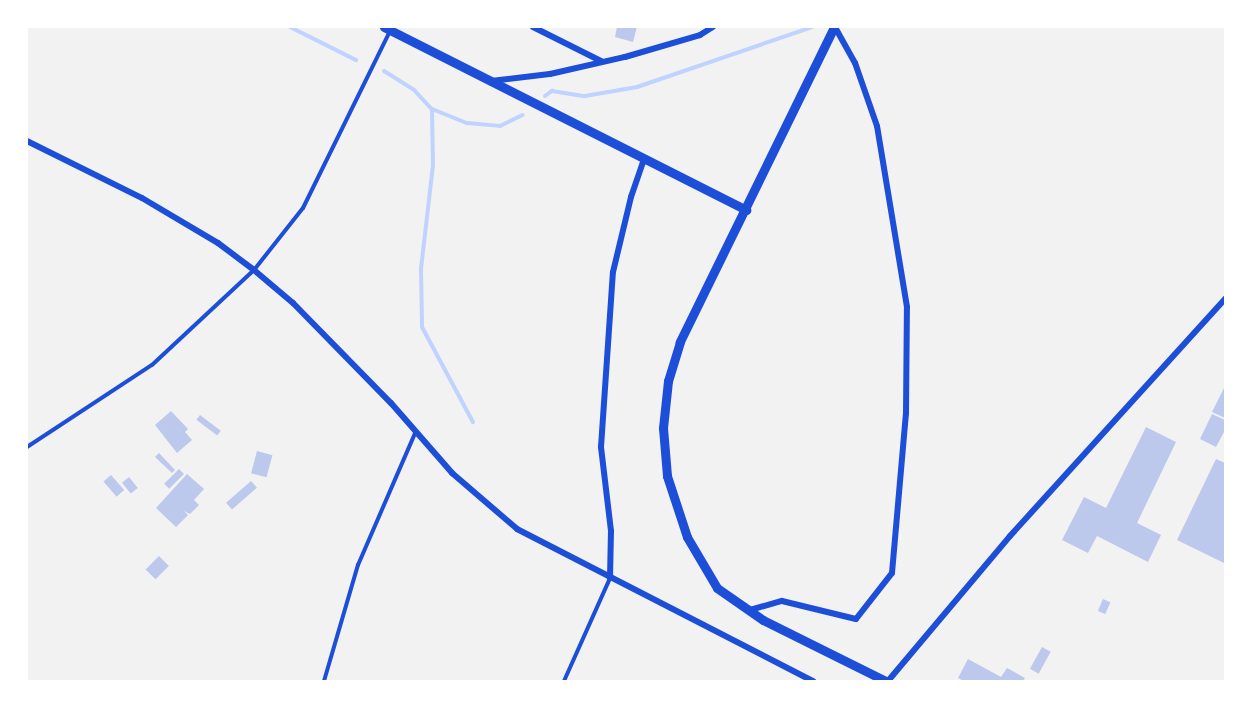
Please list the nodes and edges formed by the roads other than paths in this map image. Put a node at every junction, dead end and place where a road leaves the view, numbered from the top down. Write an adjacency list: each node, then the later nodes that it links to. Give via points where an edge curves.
1 (532, 27): 5 (street)
2 (713, 27): 5 (street, via 700,35)
3 (835, 27): 9 (street); 15 (street, via 855,63 877,126 907,307 906,413 892,573 856,619 782,601)
4 (387, 29): 6 (street); 10 (lane, via 303,208)
5 (602, 62): 6 (street, via 550,74)
6 (490, 81): 8 (street)
7 (27, 141): 10 (street, via 142,198 218,243)
8 (644, 159): 9 (street); 14 (street, via 613,272 601,447 611,531)
9 (746, 210): 15 (street, via 680,342 668,381 663,428 667,476 687,537 717,588)
10 (254, 270): 12 (street, via 293,303); 13 (lane, via 152,365)
11 (1225, 299): 19 (street, via 1010,536)
12 (415, 433): 14 (street, via 452,473 518,529); 16 (lane, via 358,566)
13 (27, 447)
14 (610, 578): 17 (lane); 18 (street)
15 (750, 610): 19 (street)
16 (324, 681)
17 (564, 681)
18 (813, 681)
19 (887, 681)

